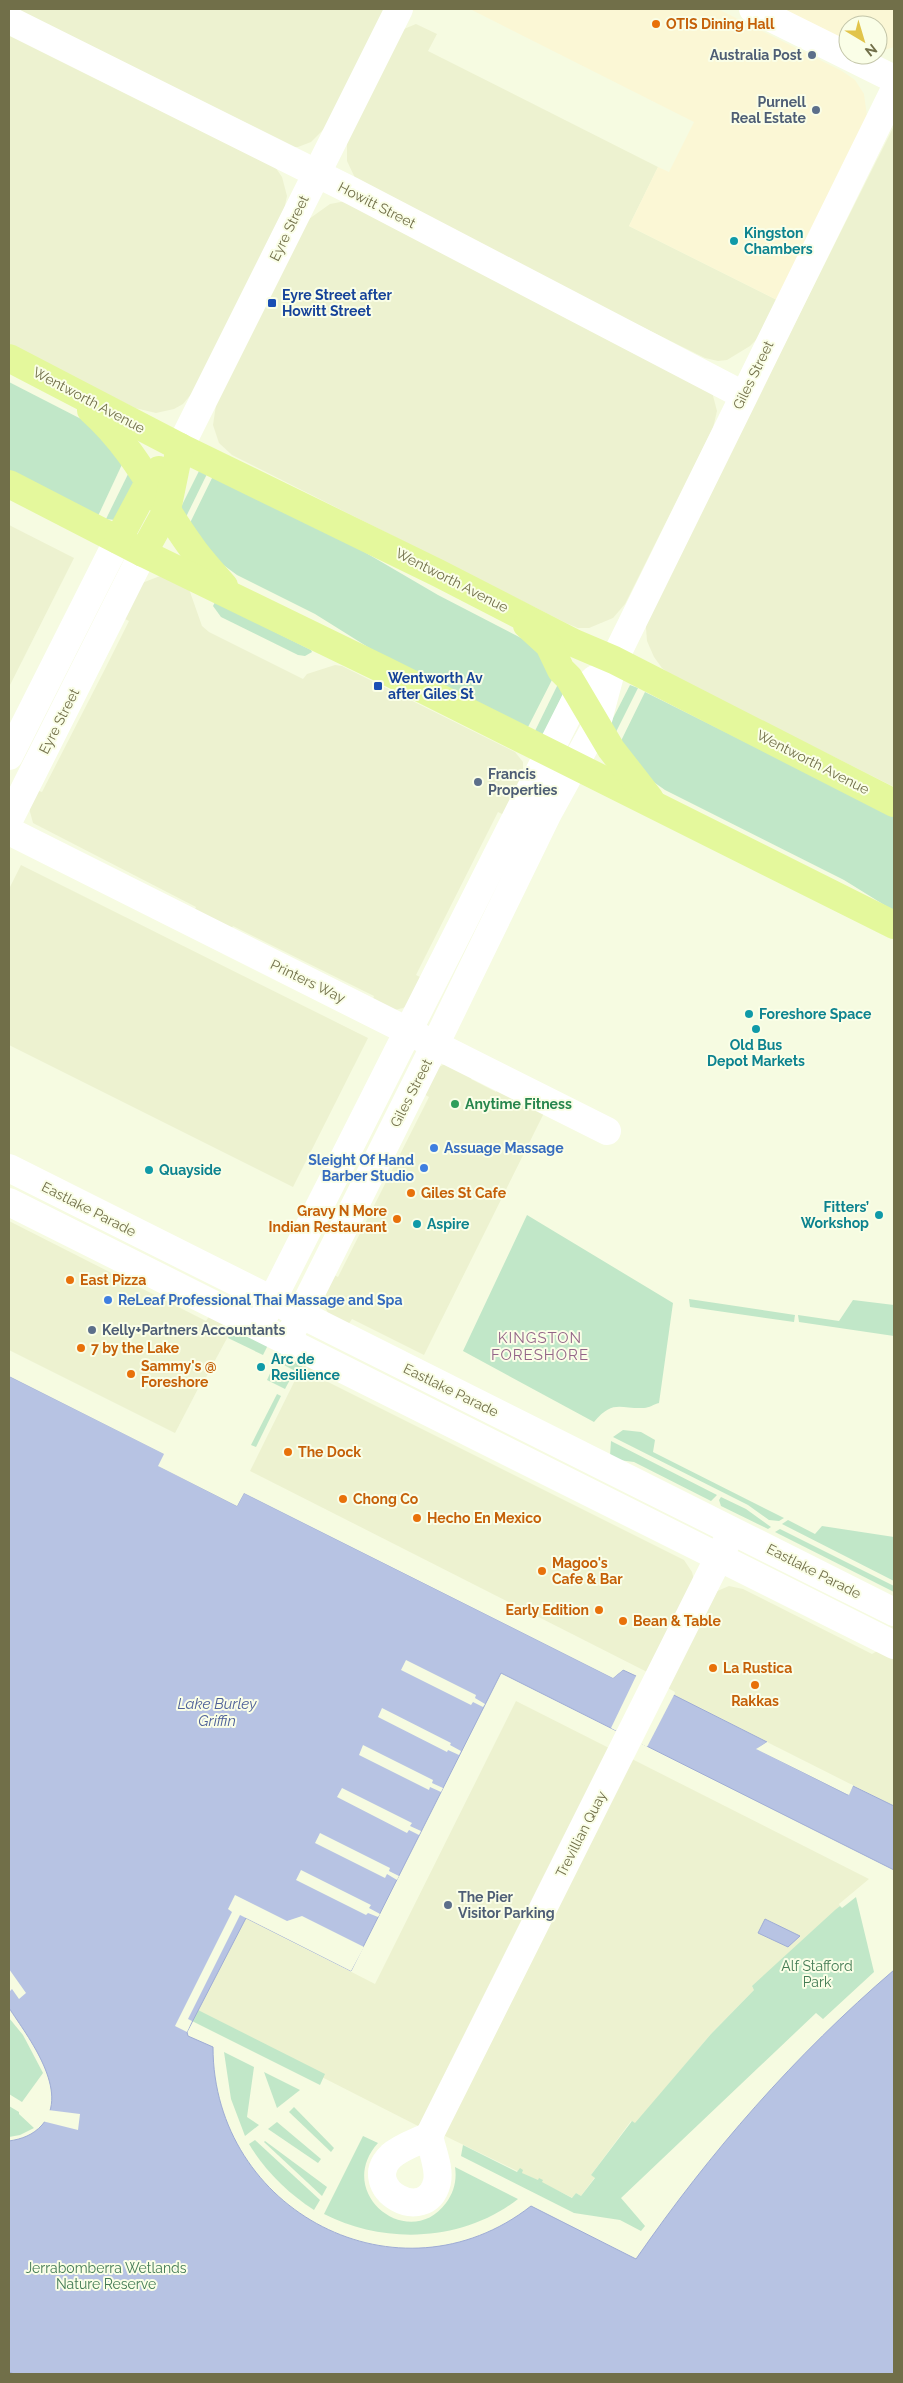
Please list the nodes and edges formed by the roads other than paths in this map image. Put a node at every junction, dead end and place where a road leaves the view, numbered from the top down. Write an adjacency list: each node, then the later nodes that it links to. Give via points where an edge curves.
1 (398, 9): 6 (street, Eyre Street)
2 (753, 9): 4 (street)
3 (9, 20): 6 (street, Howitt Street)
4 (894, 79)
5 (894, 91): 9 (street, Giles Street)
6 (315, 174): 9 (street, Howitt Street); 10 (street, Eyre Street)
7 (9, 358): 8 (main road, Wentworth Avenue)
8 (66, 386): 10 (main road, Wentworth Avenue); 11 (main road, via 114,432)
9 (742, 395): 20 (street, Giles Street, via 700,489)
10 (180, 447): 11 (main road, Eyre Street); 13 (main road, Eyre Street); 17 (main road, Wentworth Avenue)
11 (150, 480): 13 (main road); 14 (main road, Eyre Street)
12 (9, 484): 14 (main road)
13 (167, 510): 15 (main road, Eyre Street); 16 (main road, via 195,553)
14 (118, 540): 15 (main road); 18 (street, Eyre Street)
15 (143, 553): 16 (main road); 19 (street, Eyre Street)
16 (232, 595): 23 (main road)
17 (510, 609): 20 (main road, Wentworth Avenue); 21 (main road, via 548,645)
18 (82, 612): 19 (street); 24 (street, Eyre Street)
19 (108, 623): 28 (street, Eyre Street)
20 (614, 660): 21 (street, Giles Street); 22 (street, Giles Street); 26 (main road, Wentworth Avenue)
21 (578, 695): 22 (main road); 23 (street, Giles Street)
22 (597, 724): 25 (street, Giles Street); 27 (main road, via 628,772)
23 (549, 753): 25 (main road); 30 (street, Giles Street)
24 (9, 756)
25 (575, 766): 27 (main road); 31 (street, Giles Street)
26 (894, 803)
27 (658, 808): 32 (main road)
28 (9, 820)
29 (9, 831): 33 (street, Printers Way)
30 (508, 832): 31 (street); 33 (street, Giles Street)
31 (534, 845): 34 (street, Giles Street)
32 (894, 925)
33 (408, 1031): 34 (street, Printers Way); 38 (street, Giles Street)
34 (436, 1045): 35 (street, Printers Way); 39 (street, Giles Street)
35 (606, 1131)
36 (9, 1168): 38 (street, Eastlake Parade)
37 (9, 1202): 40 (street, Eastlake Parade)
38 (272, 1300): 39 (street, Eastlake Parade); 40 (street, Giles Street)
39 (301, 1314): 41 (street, Giles Street); 42 (street, Eastlake Parade)
40 (259, 1327): 41 (street, Eastlake Parade)
41 (287, 1341): 43 (street, Eastlake Parade)
42 (733, 1531): 43 (street, Trevillian Quay); 44 (street, Eastlake Parade)
43 (719, 1557): 45 (street, Eastlake Parade); 46 (street, Trevillian Quay)
44 (894, 1612)
45 (894, 1645)
46 (429, 2136)

